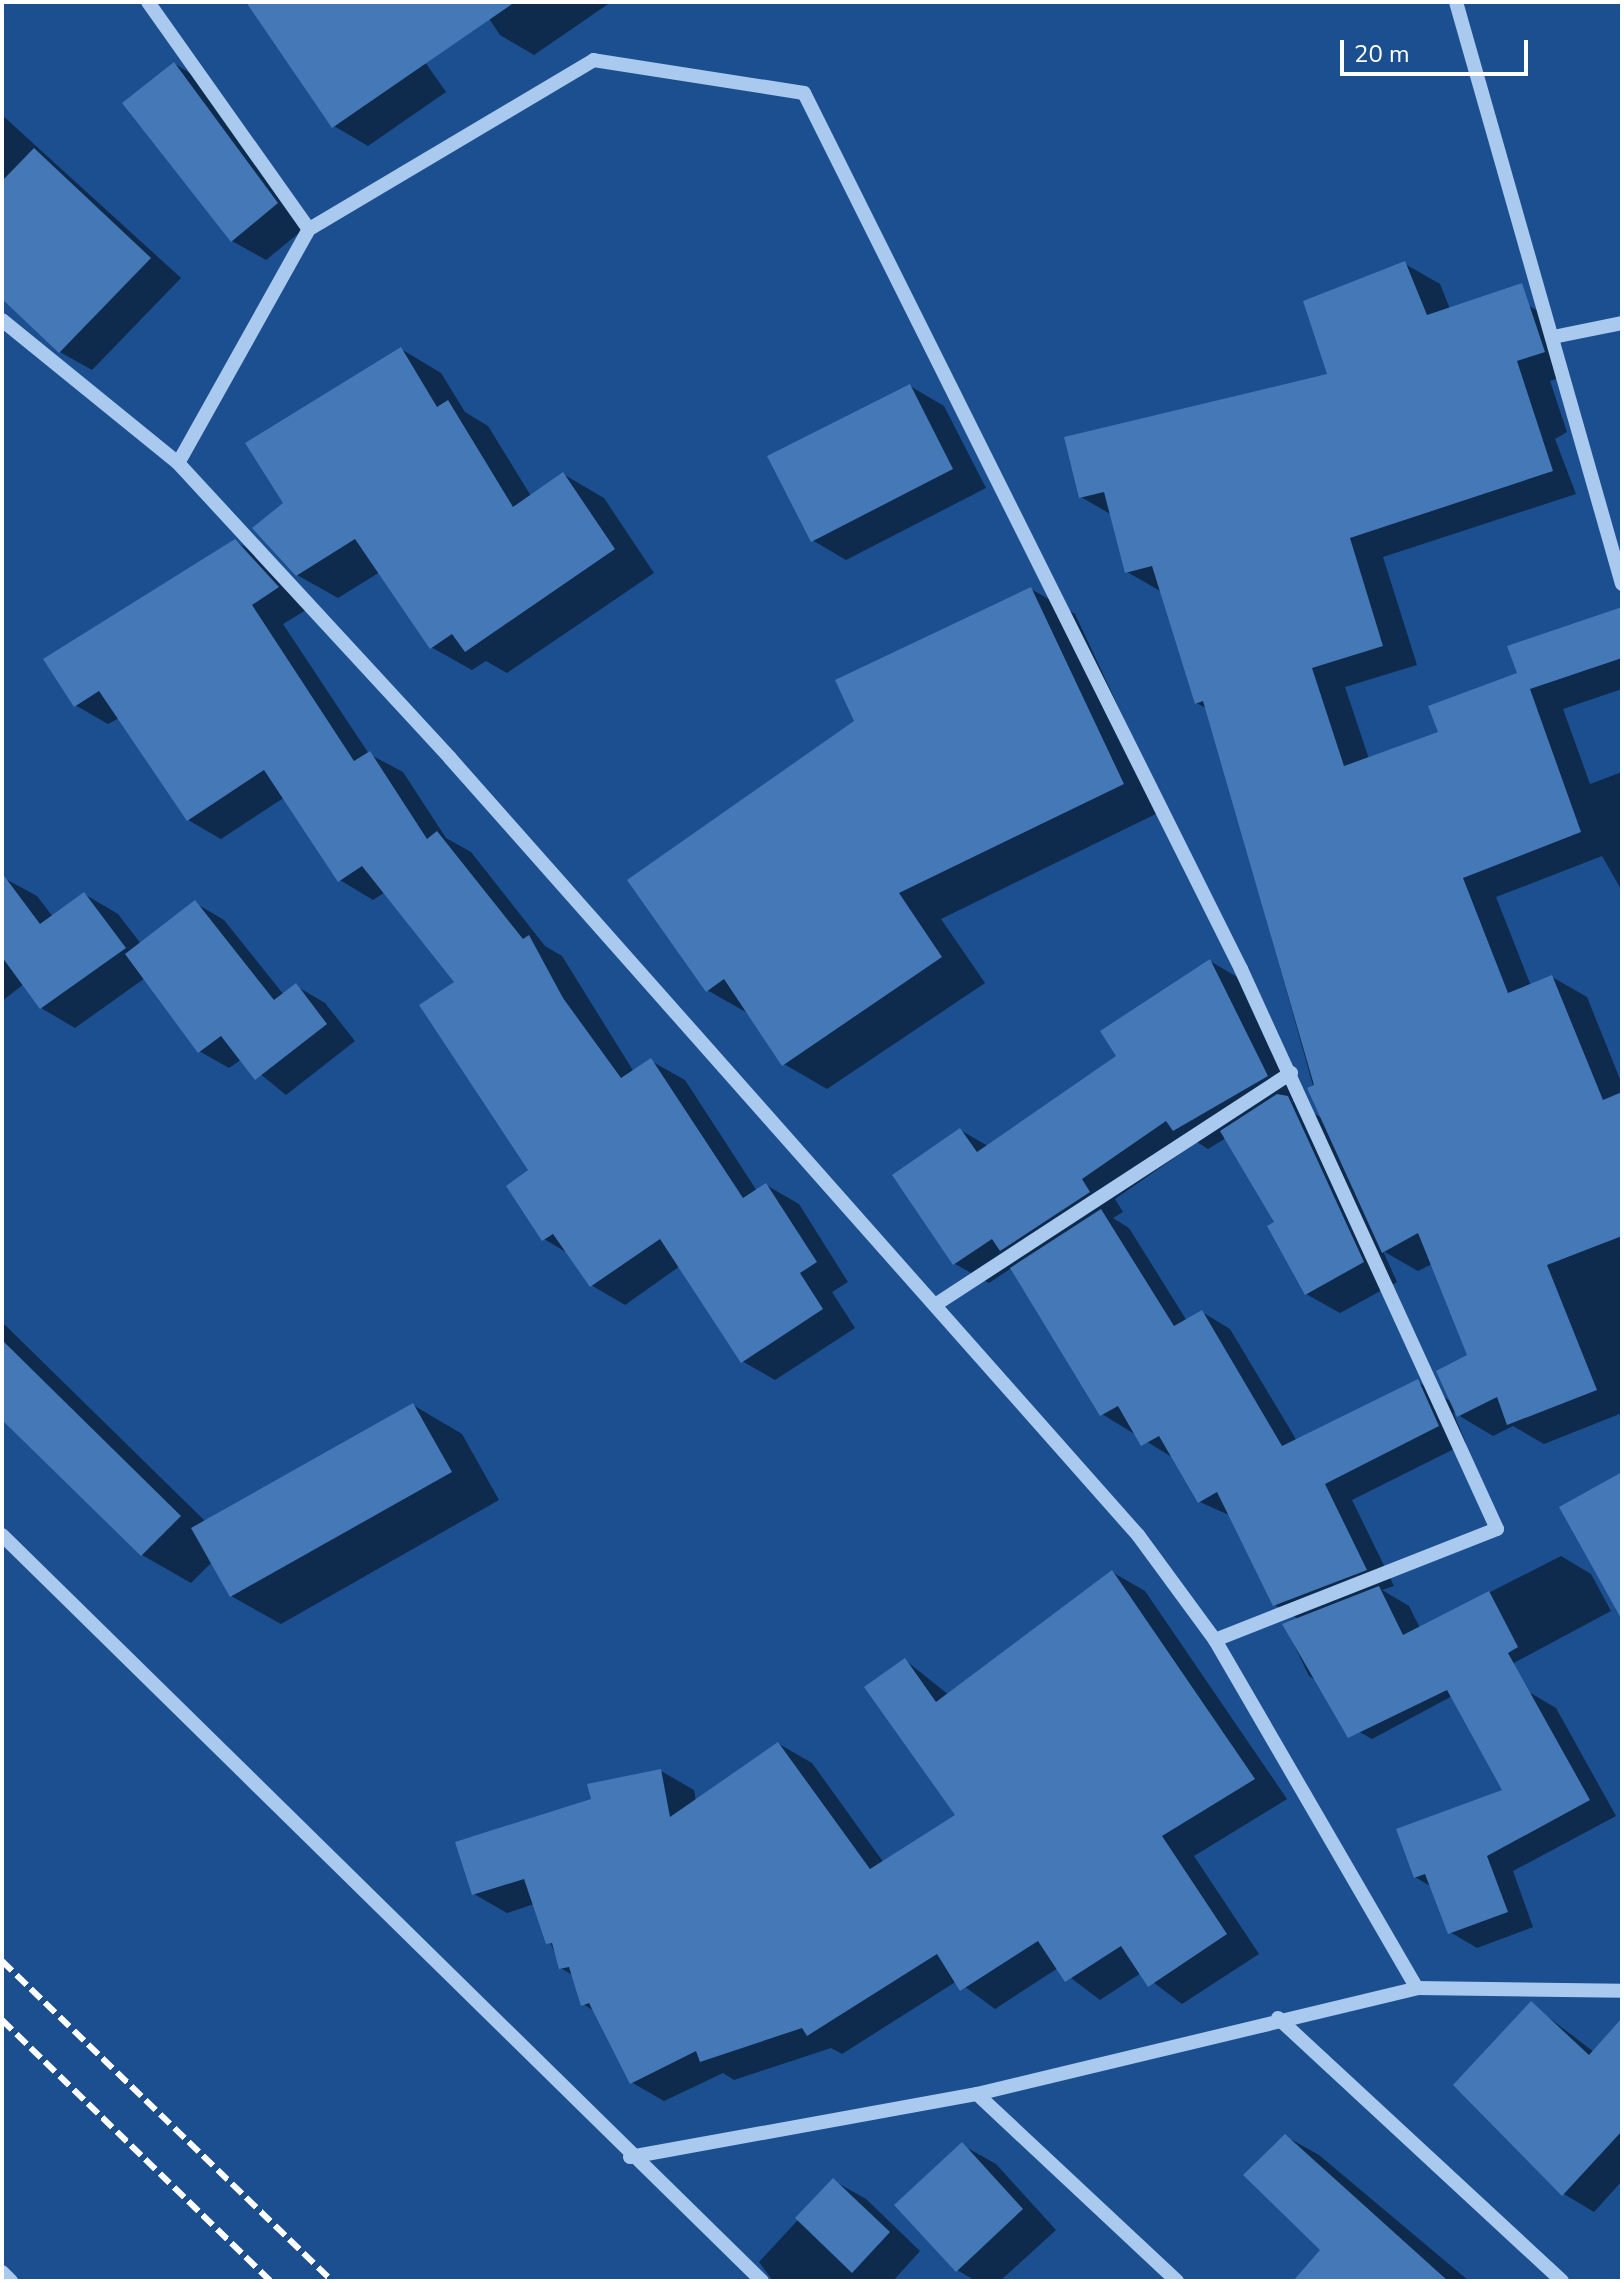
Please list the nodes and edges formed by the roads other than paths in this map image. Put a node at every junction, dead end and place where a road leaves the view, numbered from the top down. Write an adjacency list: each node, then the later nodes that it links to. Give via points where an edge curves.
1 (148, 2): 3 (street)
2 (1456, 2): 6 (street)
3 (309, 229): 7 (street); 9 (street, via 594,60 804,93)
4 (2, 320): 7 (street)
5 (1622, 323): 6 (street)
6 (1553, 337): 8 (street)
7 (178, 463): 10 (street)
8 (1622, 584)
9 (1291, 1073): 10 (street); 12 (street, via 1497,1529)
10 (935, 1305): 12 (street, via 1138,1535)
11 (2, 1535): 17 (street)
12 (1215, 1640): 13 (street)
13 (1417, 1988): 14 (street); 15 (street)
14 (1622, 1991)
15 (1278, 2018): 16 (street); 22 (street)
16 (977, 2094): 17 (street); 21 (street)
17 (630, 2157): 20 (street)
18 (2, 2272): 19 (street)
19 (11, 2281)
20 (762, 2281)
21 (1177, 2281)
22 (1562, 2281)

